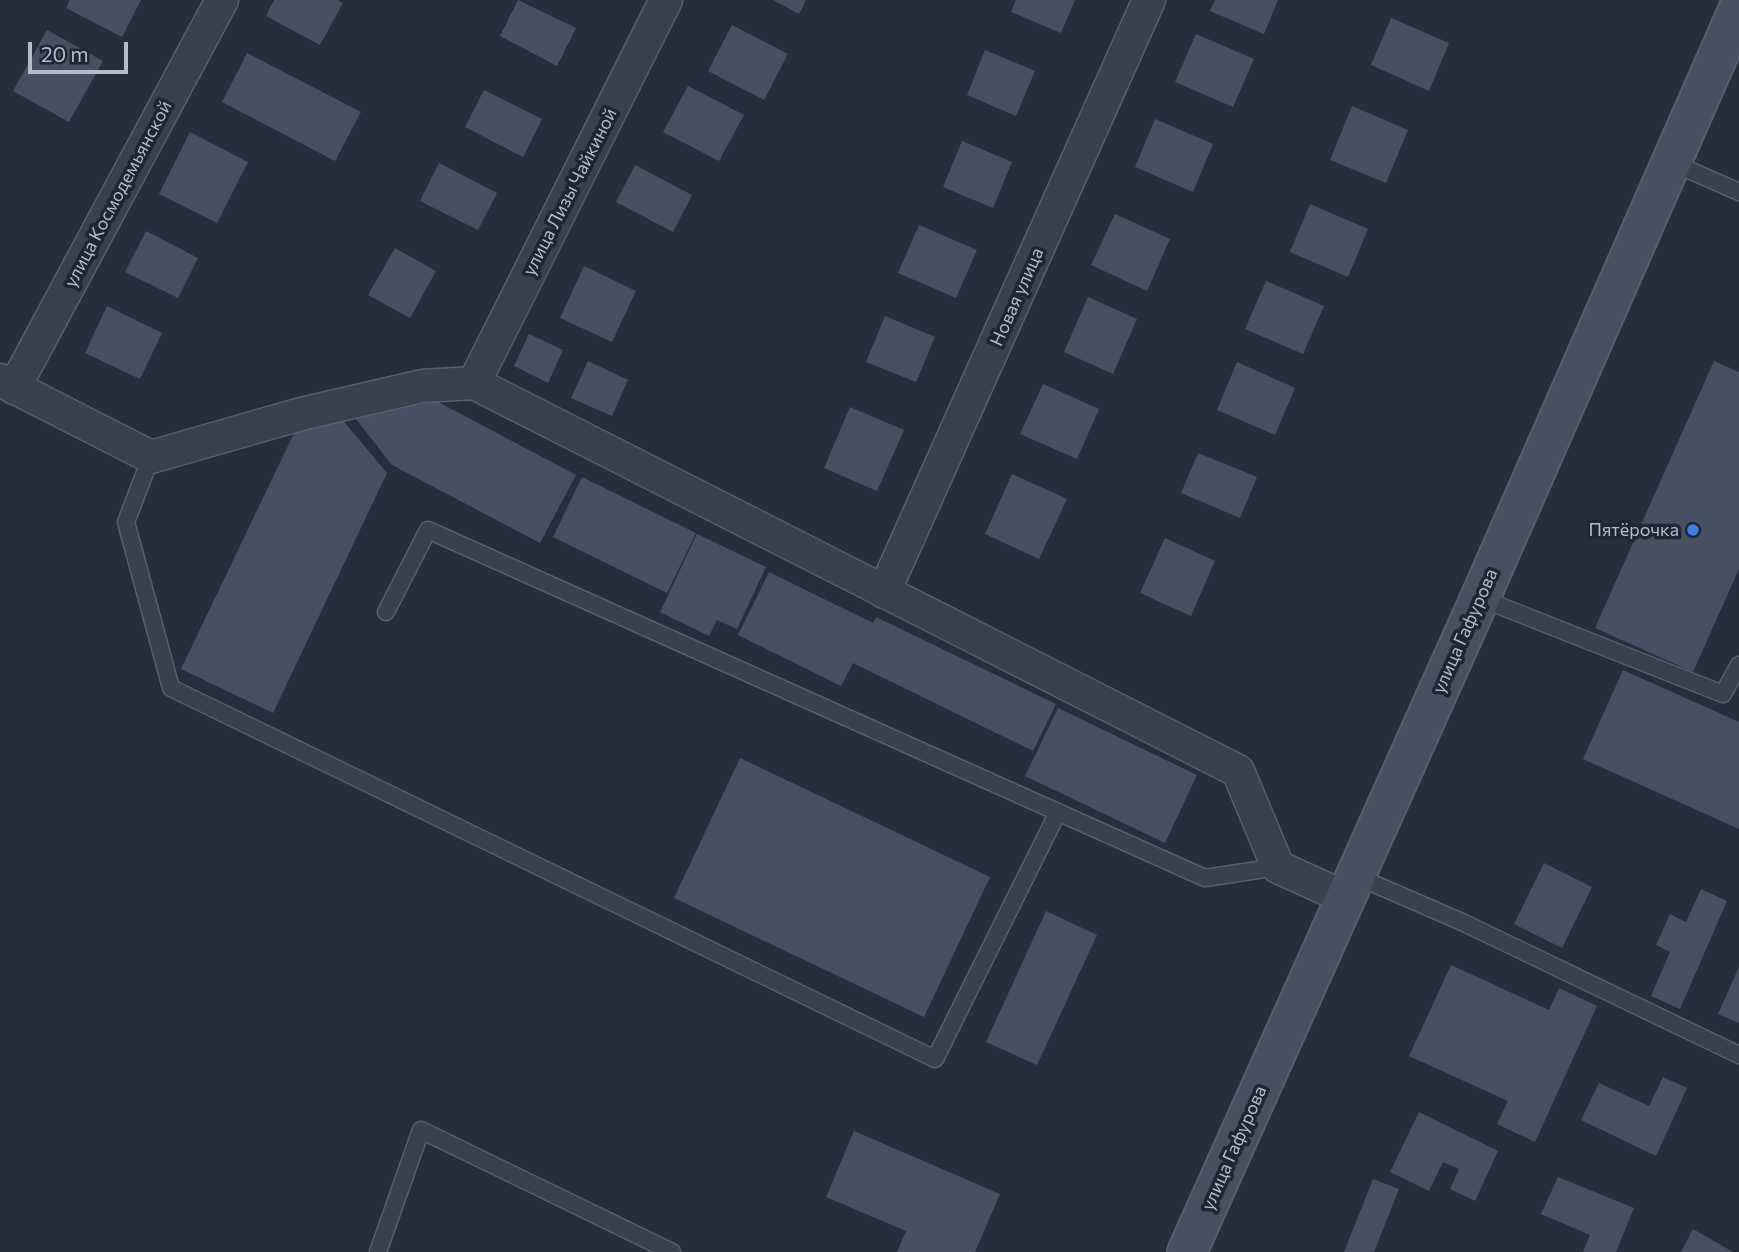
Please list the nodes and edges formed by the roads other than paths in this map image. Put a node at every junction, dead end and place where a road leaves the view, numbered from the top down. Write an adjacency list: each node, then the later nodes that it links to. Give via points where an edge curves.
1 (222, 0): 8 (street, улица Космодемьянской)
2 (666, 0): 7 (street, улица Лизы Чайкиной)
3 (1149, 0): 10 (street, Новая улица)
4 (1739, 8): 5 (main road, улица Гафурова)
5 (1671, 162): 6 (lane); 11 (main road, улица Гафурова)
6 (1739, 192)
7 (474, 383): 9 (street, via 422,386 301,414); 10 (street)
8 (7, 384): 9 (street)
9 (151, 457): 14 (lane, via 126,522 171,688 936,1059)
10 (884, 592): 15 (street, via 1238,771)
11 (1480, 598): 13 (lane, via 1723,694); 16 (main road, улица Гафурова)
12 (386, 612): 14 (lane, via 428,530)
13 (1739, 665)
14 (1058, 812): 15 (lane, via 1205,878)
15 (1278, 867): 16 (street)
16 (1351, 887): 17 (lane, via 1462,922); 20 (main road, улица Гафурова)
17 (1739, 1055)
18 (378, 1252): 19 (lane, via 421,1130)
19 (672, 1252)
20 (1187, 1252)

